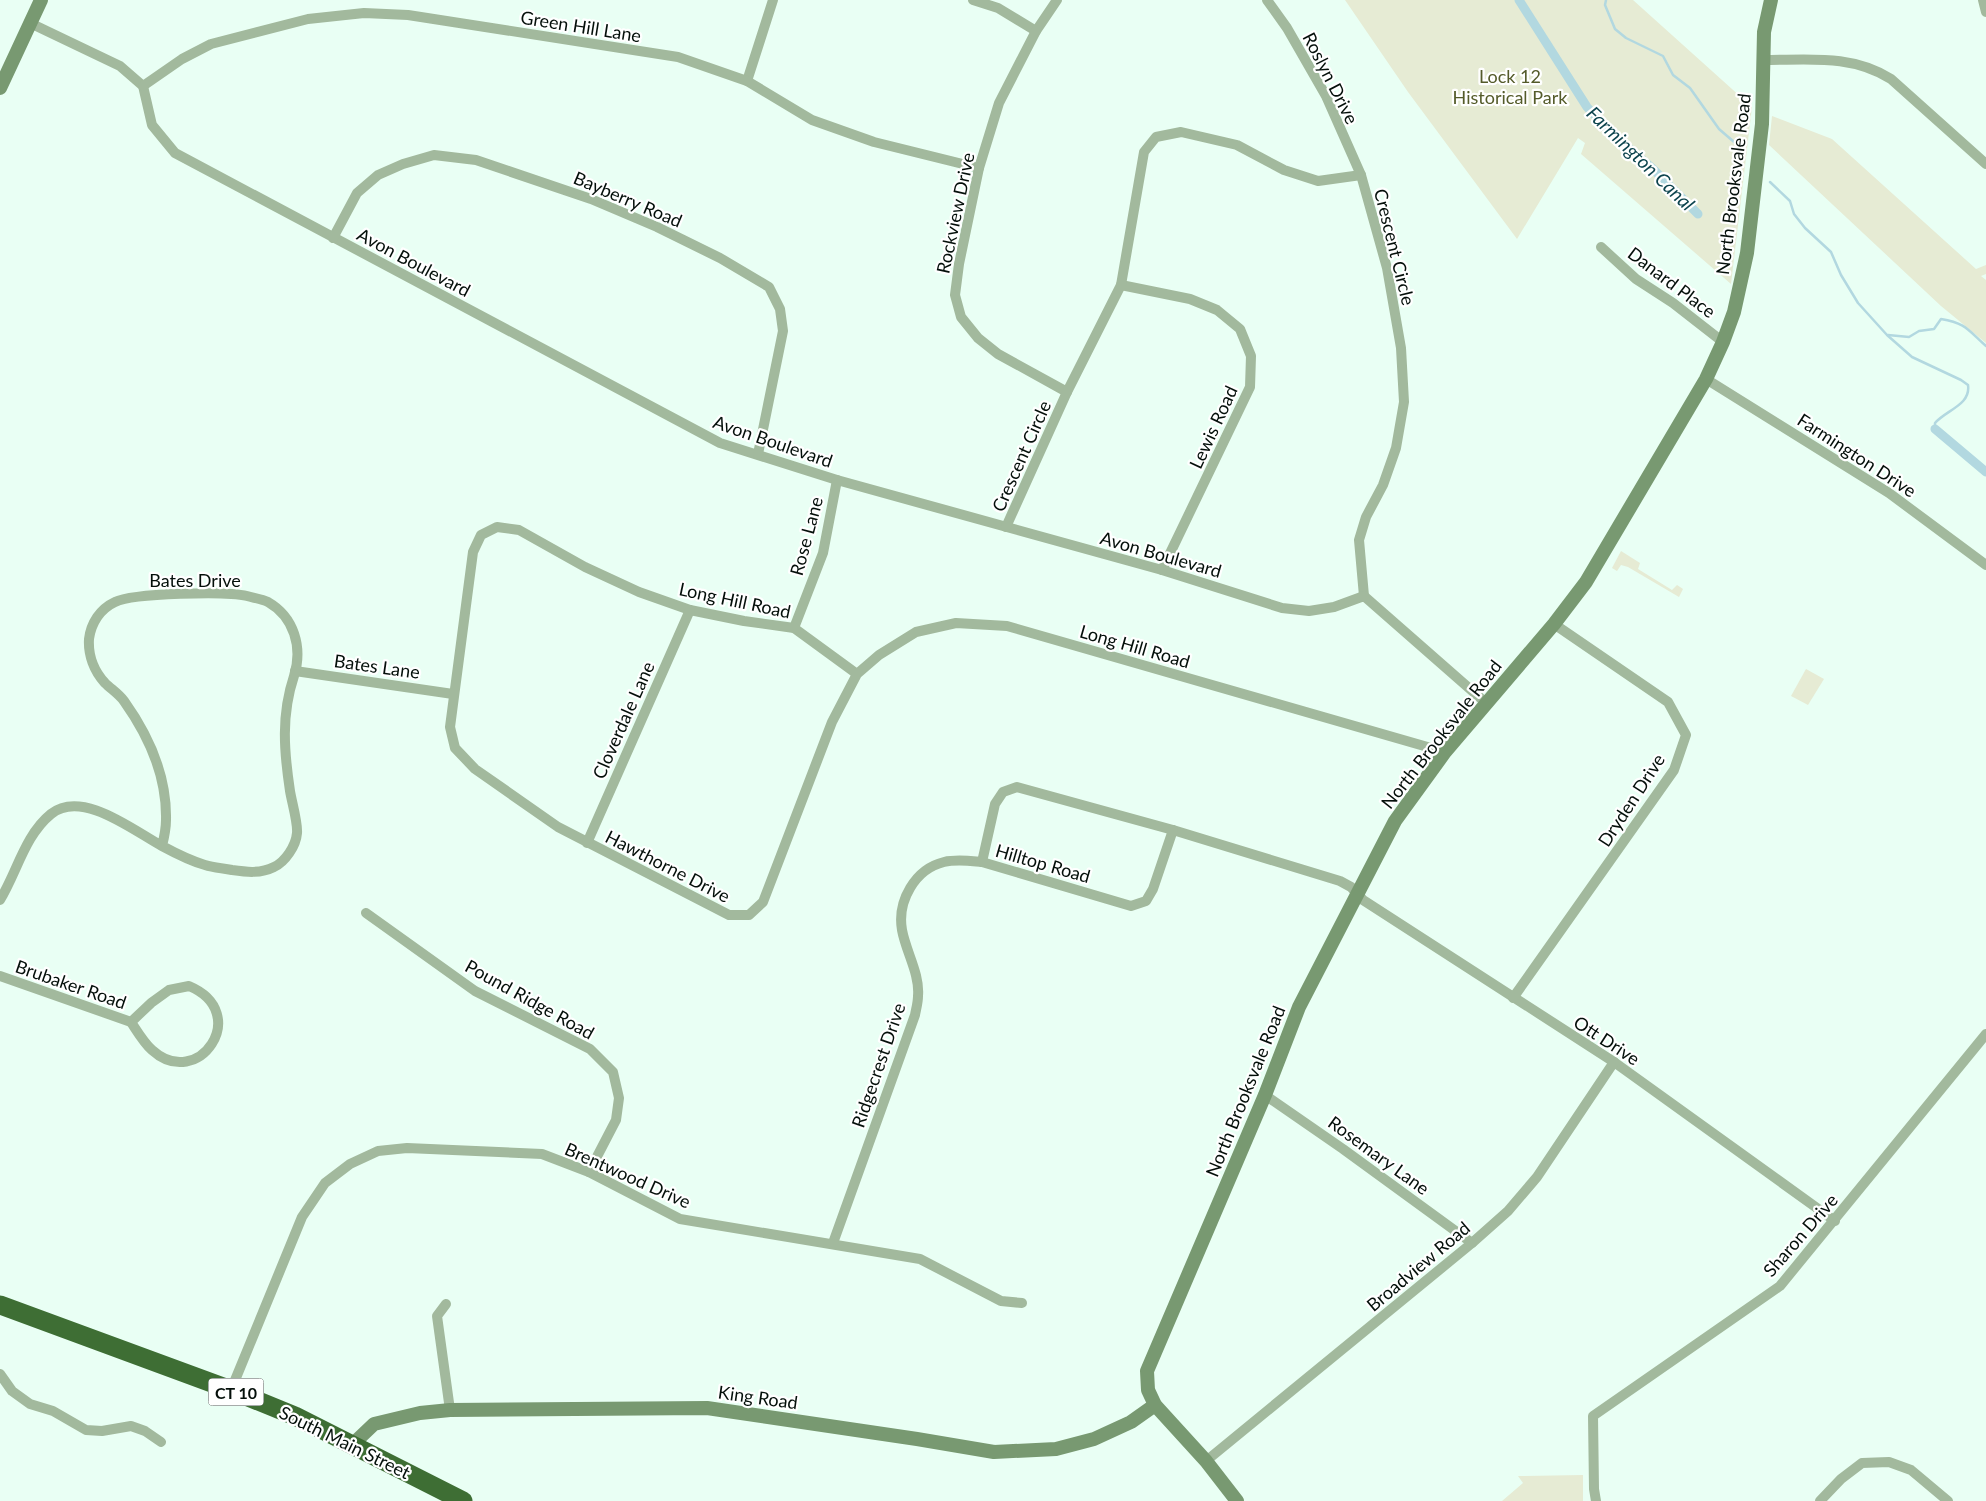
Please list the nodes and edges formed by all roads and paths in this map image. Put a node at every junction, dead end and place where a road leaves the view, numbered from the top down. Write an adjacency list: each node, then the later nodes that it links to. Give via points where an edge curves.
1 (41, 0): 9 (main road)
2 (773, 0): 12 (street)
3 (973, 0): 10 (street, via 998,8)
4 (1057, 0): 10 (street, Rockview Drive)
5 (1267, 0): 17 (street, Roslyn Drive, via 1326,96)
6 (1771, 0): 11 (main road, North Brooksvale Road, via 1764,32)
7 (1983, 0): 8 (street)
8 (1986, 12)
9 (30, 23): 13 (street, via 120,66); 14 (main road)
10 (1036, 31): 16 (street, Rockview Drive, via 999,103)
11 (1764, 60): 15 (street, via 1839,61 1876,70 1891,79); 21 (main road, North Brooksvale Road, via 1762,124 1747,254 1734,312)
12 (747, 81): 13 (street, Green Hill Lane, via 678,57 408,16 364,13 308,18 212,44 182,59); 16 (street, Green Hill Lane, via 812,120 874,142)
13 (143, 86): 18 (street, Avon Boulevard, via 152,125 175,153)
14 (0, 88)
15 (1986, 164)
16 (978, 168): 23 (street, Rockview Drive, via 955,295 961,317 978,338 998,354)
17 (1361, 175): 20 (street, Crescent Circle, via 1318,181 1284,170 1238,145 1182,132 1156,137 1144,152); 29 (street, Crescent Circle, via 1387,268 1401,348 1404,402 1396,448 1384,485 1366,517 1359,540)
18 (333, 238): 24 (street, Avon Boulevard, via 720,443); 24 (street, Bayberry Road, via 357,193 378,175 434,155 476,160 591,199 720,258 769,287 780,309 783,331)
19 (1601, 247): 21 (street, Danard Place, via 1636,279)
20 (1120, 285): 23 (street, Crescent Circle); 28 (street, Lewis Road, via 1190,299 1217,310 1240,329 1251,356 1250,387)
21 (1723, 342): 22 (main road, North Brooksvale Road)
22 (1706, 379): 27 (street, Farmington Drive, via 1889,494); 31 (main road, North Brooksvale Road, via 1586,582)
23 (1067, 392): 26 (street, Crescent Circle)
24 (758, 454): 25 (street, Avon Boulevard)
25 (837, 480): 26 (street, Avon Boulevard); 32 (street, Rose Lane, via 823,553)
26 (1006, 527): 28 (street, Avon Boulevard)
27 (1986, 565)
28 (1162, 570): 29 (street, Avon Boulevard, via 1282,608 1308,611 1334,607)
29 (1364, 596): 36 (street)
30 (690, 610): 32 (street, Long Hill Road); 35 (street, Long Hill Road, via 639,592 585,567 519,530 497,527 481,535 473,552); 39 (street, Cloverdale Lane)
31 (1554, 624): 36 (main road, North Brooksvale Road); 46 (street, Dryden Drive, via 1668,702 1686,735 1674,770)
32 (794, 628): 34 (street, Long Hill Road)
33 (295, 671): 35 (street, Bates Lane); 40 (street, Bates Drive, via 287,697 283,734 297,833 288,855 274,867 251,873 205,865); 40 (street, Bates Drive, via 297,644 289,620 267,602 242,595 189,593 116,600 101,611 90,629 88,649 95,669 122,697 153,751 163,782 167,821)
34 (857, 674): 37 (street, Long Hill Road, via 878,655 916,632 956,623 1007,626); 39 (street, Hawthorne Drive, via 832,722 763,902 749,915 728,916)
35 (454, 694): 39 (street, Hawthorne Drive, via 450,727 455,748 475,769)
36 (1486, 703): 37 (main road, North Brooksvale Road)
37 (1445, 752): 42 (main road, North Brooksvale Road, via 1395,821)
38 (1173, 830): 41 (street, Hilltop Road, via 1153,890 1146,901 1131,906); 41 (street, Hilltop Road, via 1017,787 1004,792 995,804); 42 (street, Hilltop Road, via 1340,881)
39 (587, 844)
40 (162, 846): 43 (street, Bates Drive, via 117,819 78,804 52,812 32,835)
41 (982, 862): 53 (street, Ridgecrest Drive, via 945,862 928,868 915,880 906,896 901,913 919,995 915,1015)
42 (1357, 893): 46 (street, Ott Drive); 50 (main road, North Brooksvale Road, via 1299,1007)
43 (0, 900)
44 (366, 913): 51 (street, Pound Ridge Road, via 475,991 590,1049 613,1072 619,1098 616,1120)
45 (0, 976): 47 (street, Brubaker Road)
46 (1513, 998): 49 (street, Ott Drive)
47 (131, 1022): 47 (street, Brubaker Road, via 152,1050 169,1060 189,1061 206,1052 216,1038 218,1019 212,1003 202,991 189,986 169,990)
48 (1986, 1034): 52 (street, Sharon Drive)
49 (1614, 1062): 52 (street, Ott Drive); 54 (street, Broadview Road, via 1537,1177 1508,1211)
50 (1265, 1095): 54 (street, Rosemary Lane); 60 (main road, North Brooksvale Road, via 1147,1371 1148,1390)
51 (589, 1172): 53 (street, Brentwood Drive, via 680,1219); 59 (street, Brentwood Drive, via 542,1154 407,1148 378,1151 350,1164 325,1183 302,1217)
52 (1835, 1221): 67 (street, Sharon Drive, via 1780,1286 1593,1416)
53 (833, 1243): 55 (street, Brentwood Drive, via 920,1259 1001,1301)
54 (1472, 1243): 64 (street, Broadview Road)
55 (1022, 1303)
56 (446, 1304): 61 (street, via 437,1316)
57 (0, 1305): 59 (highway, South Main Street / CT 10)
58 (0, 1374): 62 (street, via 12,1391 30,1404 53,1411 86,1430 131,1426)
59 (231, 1390): 63 (highway, South Main Street / CT 10)
60 (1155, 1405): 61 (main road, King Road, via 1131,1422 1094,1439 1056,1449 994,1452 707,1408); 64 (main road, North Brooksvale Road)
61 (450, 1410): 63 (main road, King Road, via 374,1424)
62 (161, 1442)
63 (353, 1444): 65 (highway, South Main Street / CT 10)
64 (1206, 1461): 66 (main road, North Brooksvale Road)
65 (463, 1501)
66 (1237, 1501)
67 (1596, 1501)
68 (1820, 1501): 69 (street, via 1841,1478 1862,1463 1889,1462 1911,1470)
69 (1948, 1501)

